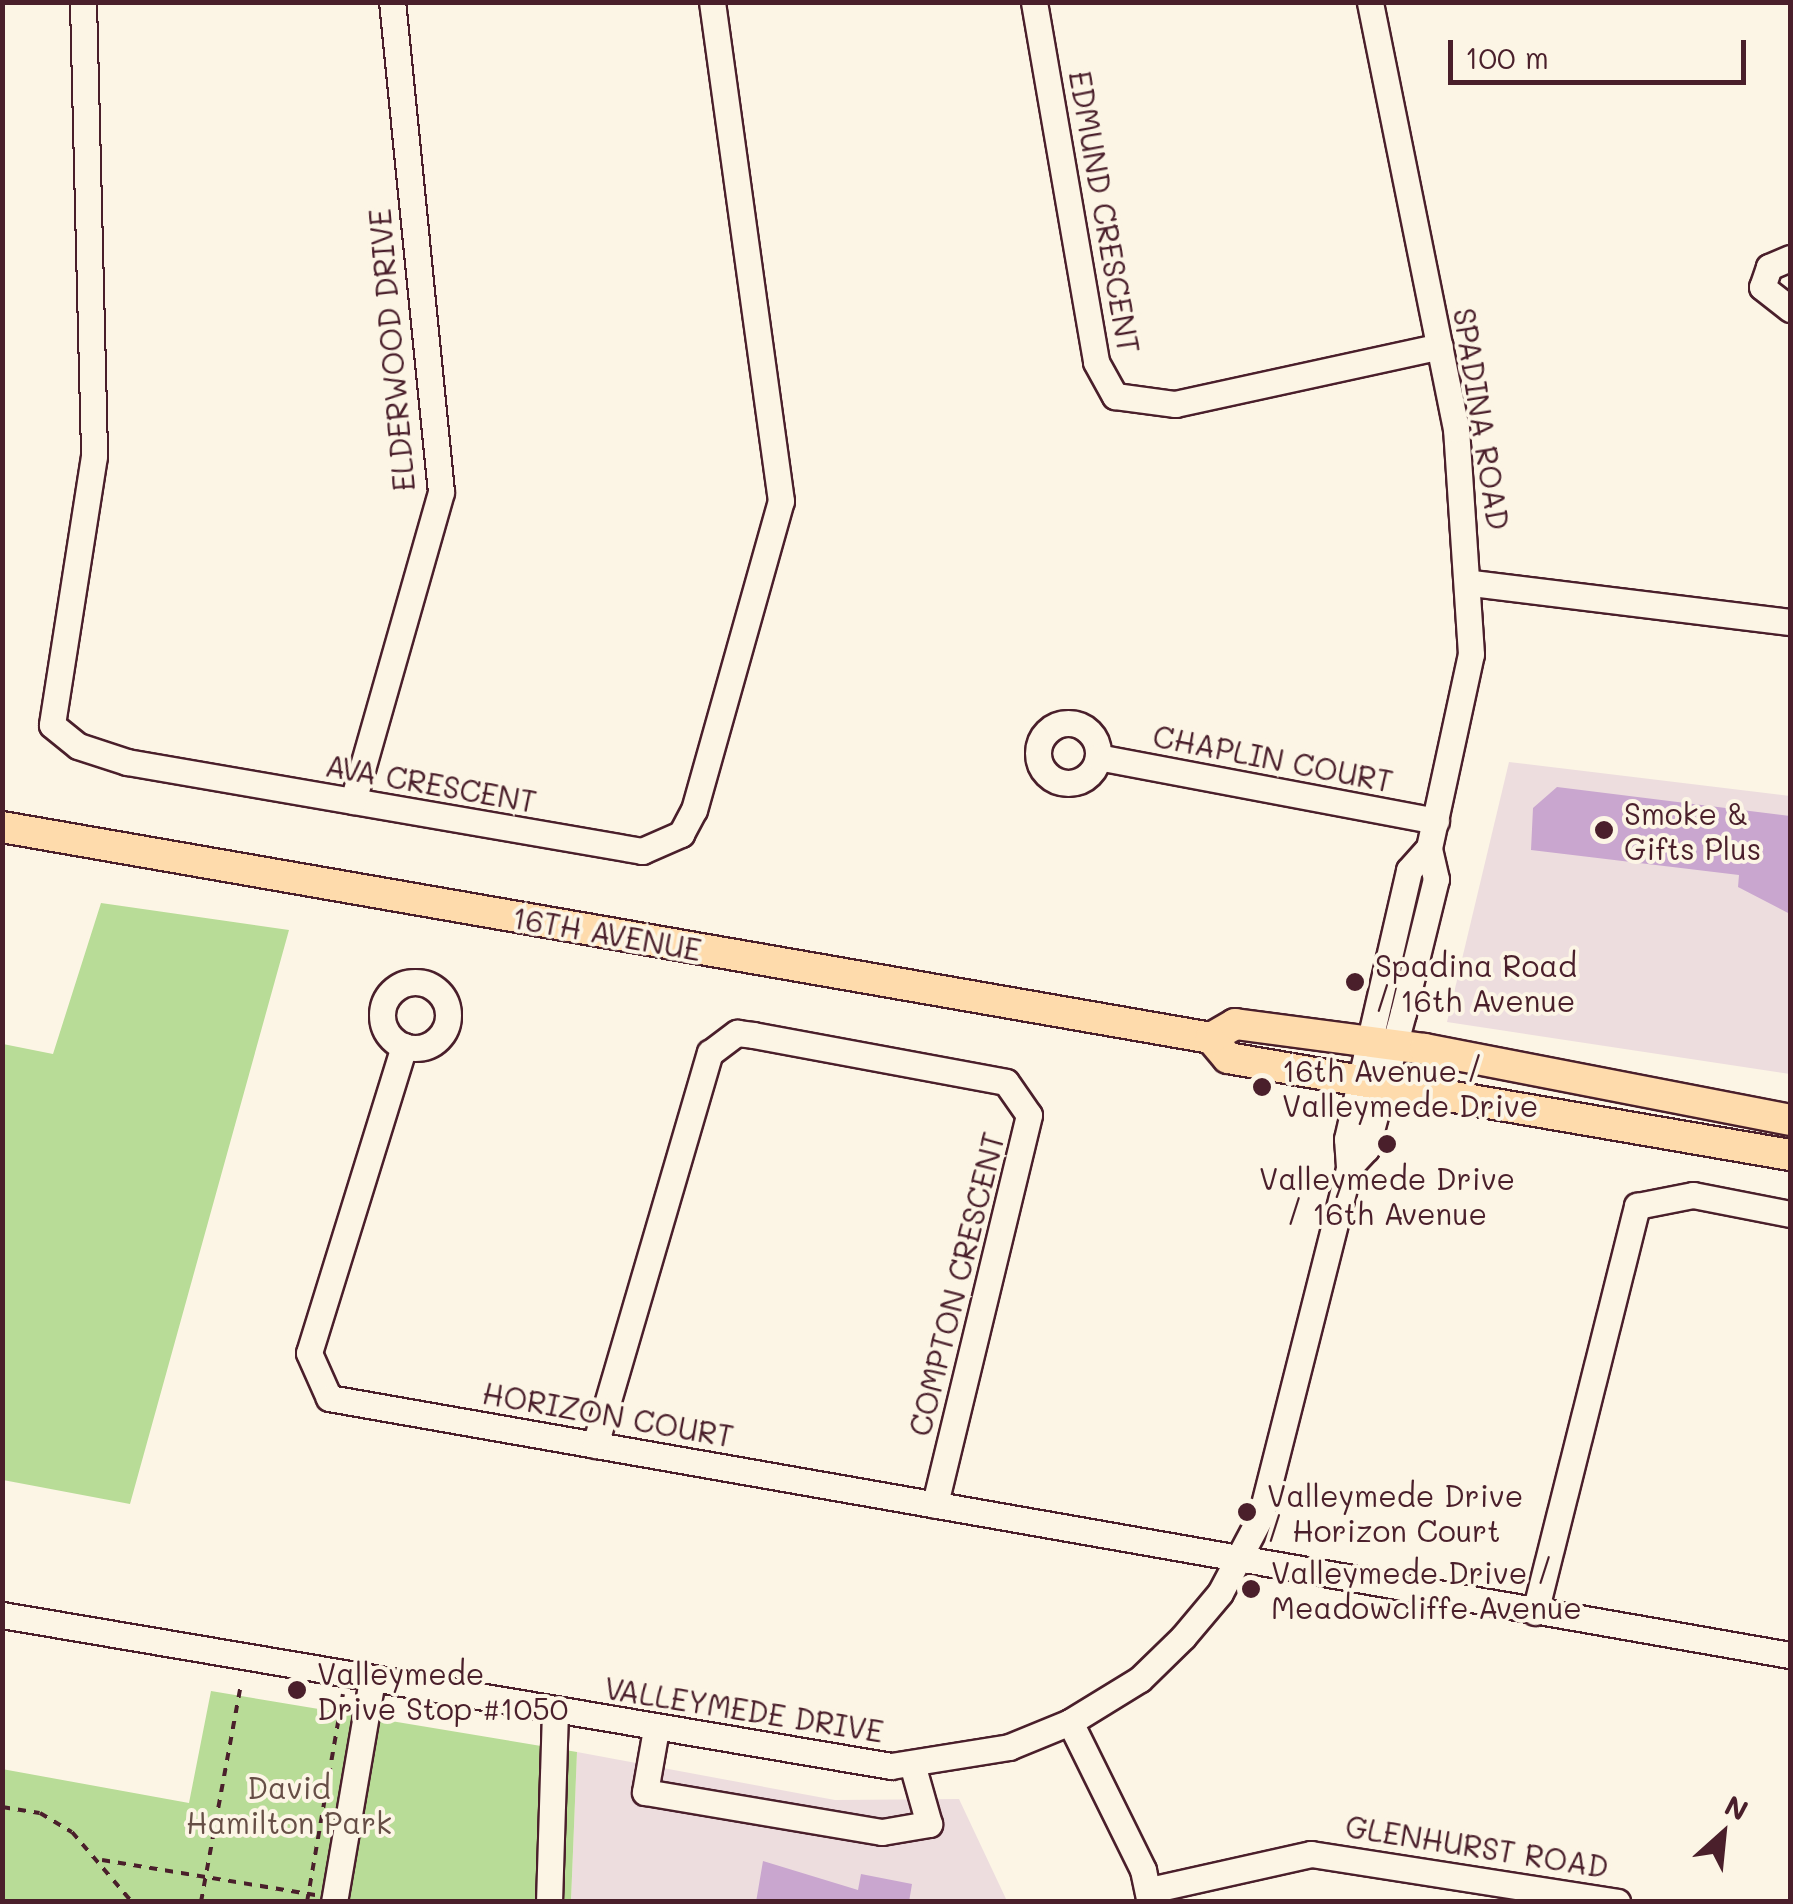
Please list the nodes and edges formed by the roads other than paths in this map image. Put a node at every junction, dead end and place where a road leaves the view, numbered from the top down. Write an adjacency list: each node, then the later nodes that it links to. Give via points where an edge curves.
1 (83, 2): 12 (street, AVA CRESCENT, via 94,456 52,725 78,746 127,762)
2 (392, 2): 12 (street, ELDERWOOD DRIVE, via 440,492)
3 (712, 2): 12 (street, AVA CRESCENT, via 781,488 694,810 681,834 642,850)
4 (1034, 2): 8 (street, EDMUND CRESCENT, via 1096,362 1115,396 1175,404)
5 (1370, 2): 8 (street, SPADINA ROAD)
6 (1790, 258): 7 (street, via 1769,267 1762,287)
7 (1790, 309)
8 (1440, 346): 9 (street, SPADINA ROAD)
9 (1472, 583): 10 (street); 13 (street, SPADINA ROAD, via 1472,654)
10 (1790, 622)
11 (1098, 757): 13 (street, CHAPLIN COURT)
12 (354, 801)
13 (1436, 821): 16 (street, SPADINA ROAD, via 1429,848 1436,880)
14 (2, 827): 15 (main road, 16TH AVENUE)
15 (1211, 1038): 16 (main road, 16TH AVENUE, via 1235,1024); 18 (main road, 16TH AVENUE, via 1228,1058)
16 (1382, 1044): 18 (street, SPADINA ROAD); 19 (main road, 16TH AVENUE)
17 (404, 1046): 22 (street, HORIZON COURT, via 310,1370 330,1398)
18 (1372, 1085): 20 (main road, 16TH AVENUE); 24 (street, VALLEYMEDE DRIVE, via 1366,1149 1349,1168)
19 (1790, 1120)
20 (1790, 1155)
21 (1790, 1214): 25 (street, via 1693,1195 1637,1206)
22 (595, 1445): 23 (street, HORIZON COURT); 23 (street, COMPTON CRESCENT, via 710,1053 737,1033 753,1035 1006,1082 1029,1115)
23 (936, 1505): 24 (street, HORIZON COURT)
24 (1244, 1555): 25 (street, HORIZON COURT); 30 (street, VALLEYMEDE DRIVE, via 1140,1679)
25 (1535, 1612): 27 (street, HORIZON COURT)
26 (2, 1615): 28 (street, VALLEYMEDE DRIVE)
27 (1790, 1655)
28 (359, 1676): 29 (street, VALLEYMEDE DRIVE); 34 (street)
29 (555, 1711): 31 (street, VALLEYMEDE DRIVE); 35 (street)
30 (1070, 1722): 32 (street, VALLEYMEDE DRIVE, via 1009,1747); 33 (street)
31 (656, 1729): 32 (street, VALLEYMEDE DRIVE, via 858,1764); 32 (street, via 645,1792 882,1832 929,1824)
32 (912, 1764)
33 (1150, 1896): 36 (street, GLENHURST ROAD, via 1311,1854)
34 (334, 1899)
35 (549, 1902)
36 (1618, 1902)

